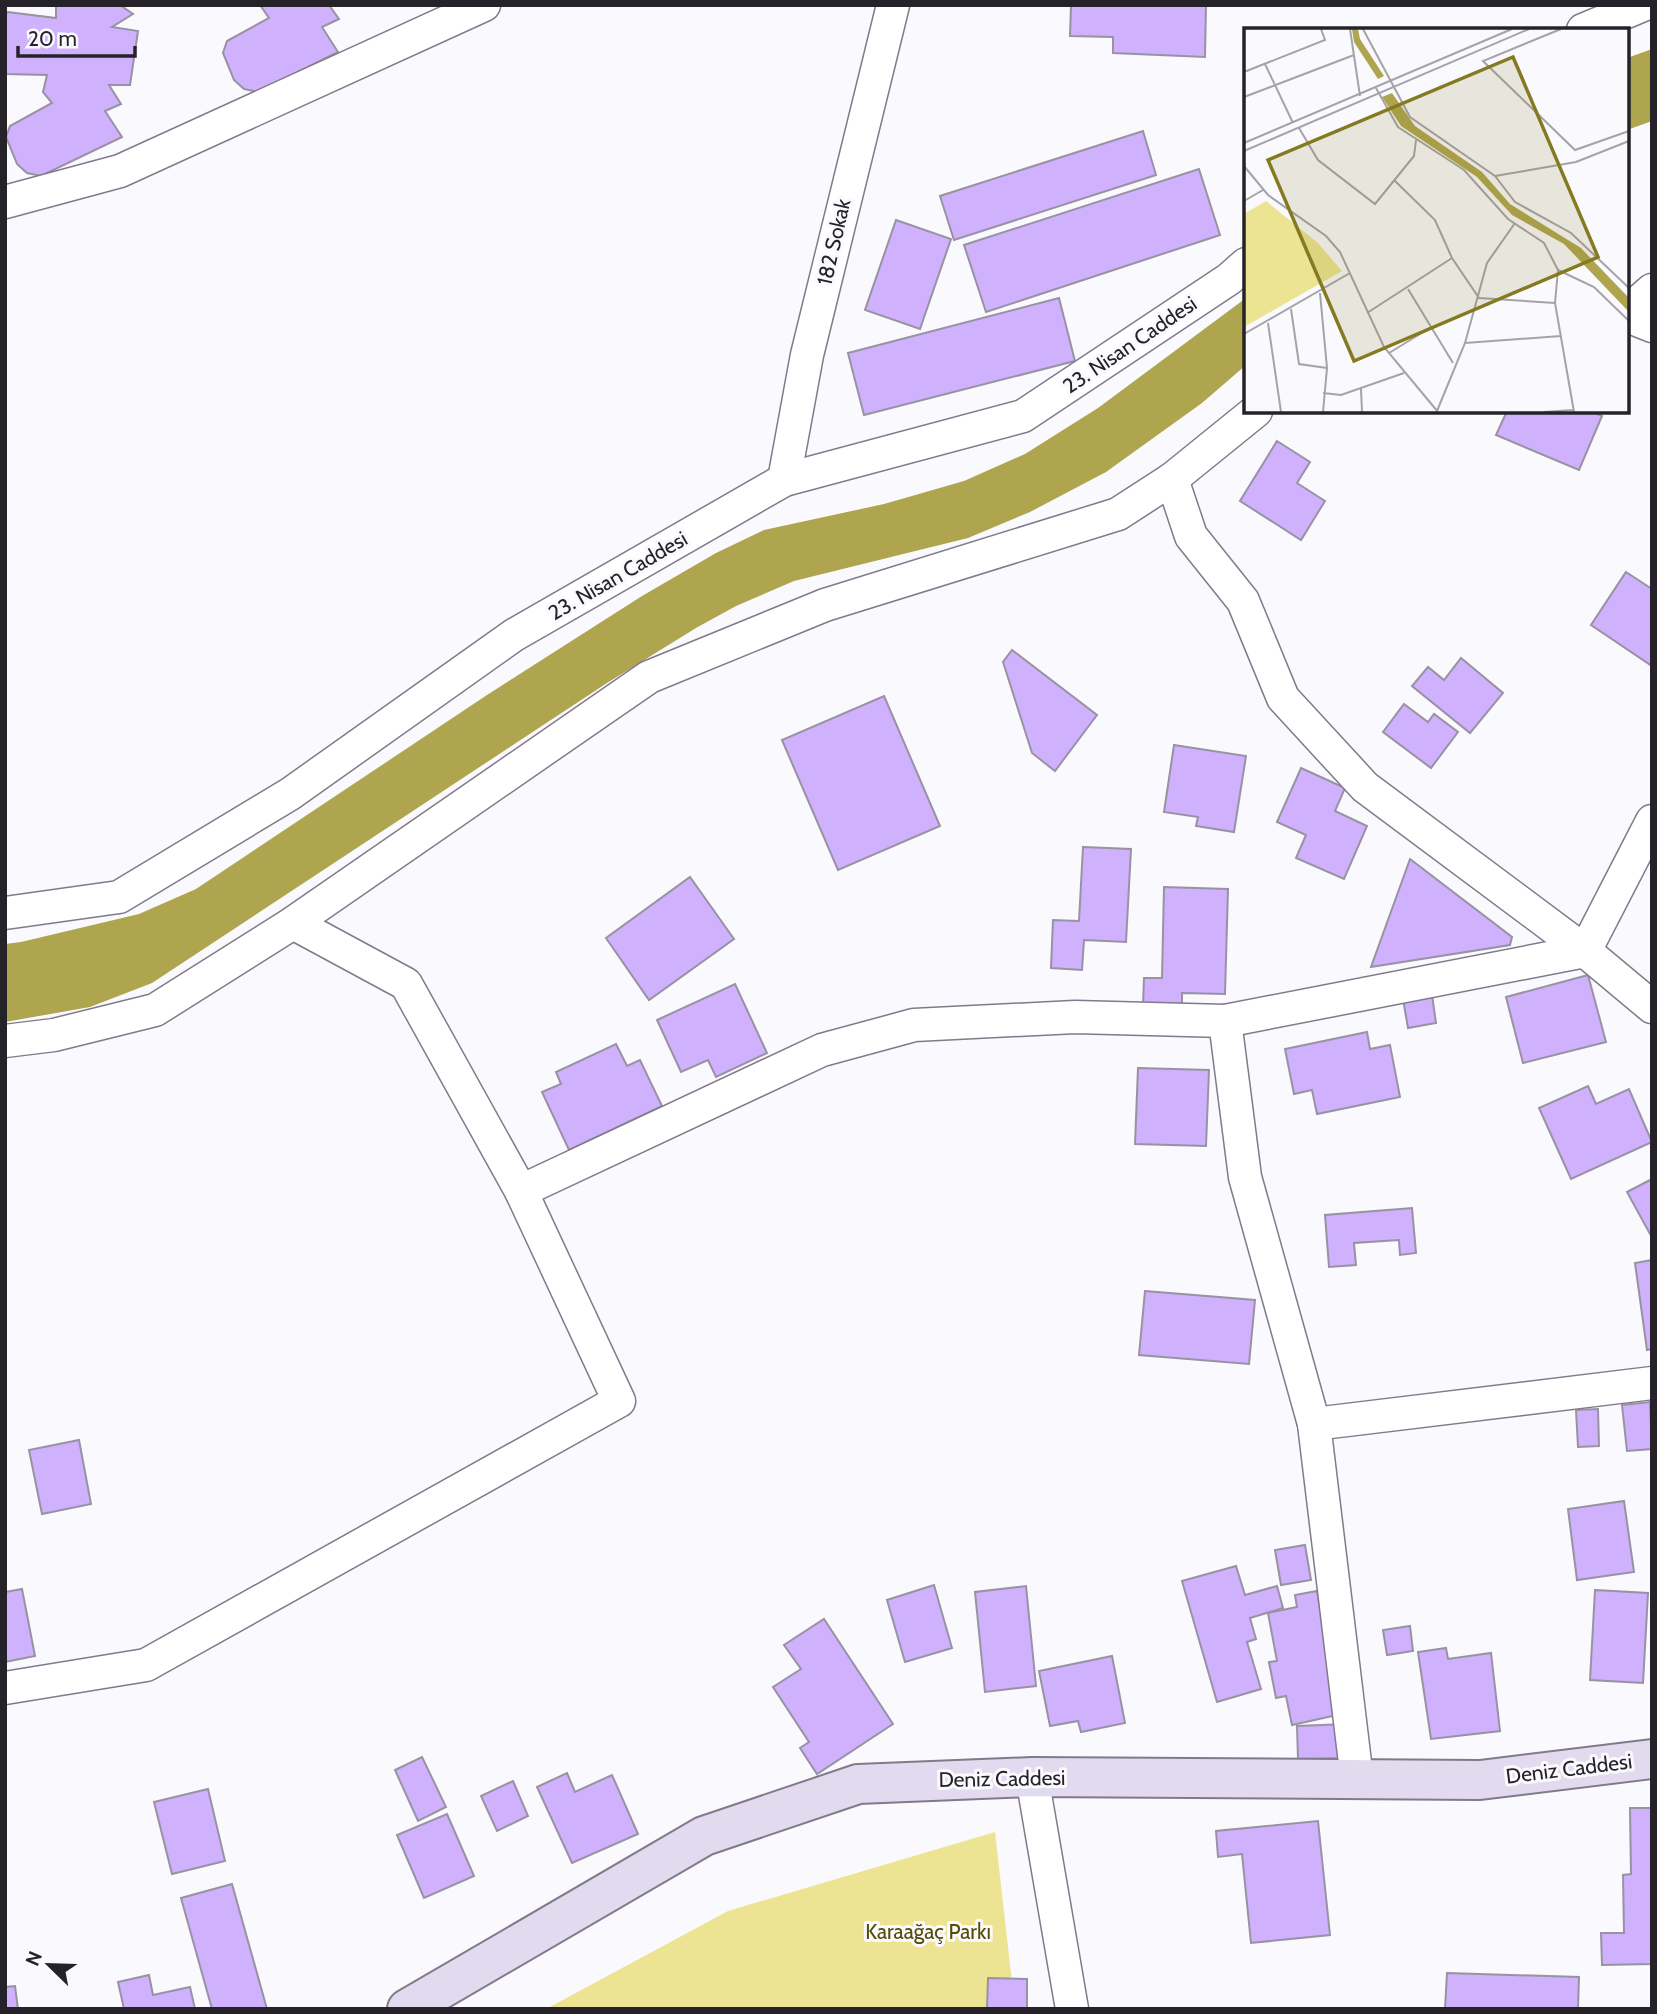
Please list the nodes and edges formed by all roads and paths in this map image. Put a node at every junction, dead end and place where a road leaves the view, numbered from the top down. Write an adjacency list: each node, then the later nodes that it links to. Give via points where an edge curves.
1 (484, 5): 5 (street, via 120,171)
2 (893, 5): 13 (street, 182 Sokak, via 810,342)
3 (1643, 5): 4 (street)
4 (1588, 28)
5 (5, 202)
6 (1244, 266): 13 (street, 23. Nisan Caddesi, via 1023,416)
7 (1652, 290): 8 (street)
8 (1629, 312)
9 (1629, 315): 10 (street)
10 (1652, 326)
11 (1254, 413): 12 (street)
12 (1172, 479): 16 (street, via 1118,514 825,605 649,677); 17 (street, via 1191,536 1243,601 1283,698 1365,787)
13 (784, 480): 15 (street, 23. Nisan Caddesi, via 514,635 290,794 119,897)
14 (1652, 821): 17 (street)
15 (5, 913)
16 (293, 923): 20 (street, via 155,1010 54,1035); 21 (street, via 406,984)
17 (1585, 951): 18 (street); 19 (street)
18 (1652, 1007)
19 (1225, 1021): 21 (street, via 1075,1017 914,1025 822,1050); 23 (street, via 1245,1177)
20 (5, 1041)
21 (521, 1191): 24 (street, via 619,1401 146,1665)
22 (1652, 1383): 23 (street)
23 (1314, 1424): 27 (street)
24 (5, 1688)
25 (1652, 1759): 27 (street, Deniz Caddesi, via 1480,1780)
26 (1032, 1777): 27 (street, Deniz Caddesi); 28 (street, Deniz Caddesi, via 858,1784 704,1836); 29 (street)
27 (1357, 1779)
28 (407, 2009)
29 (1072, 2009)

